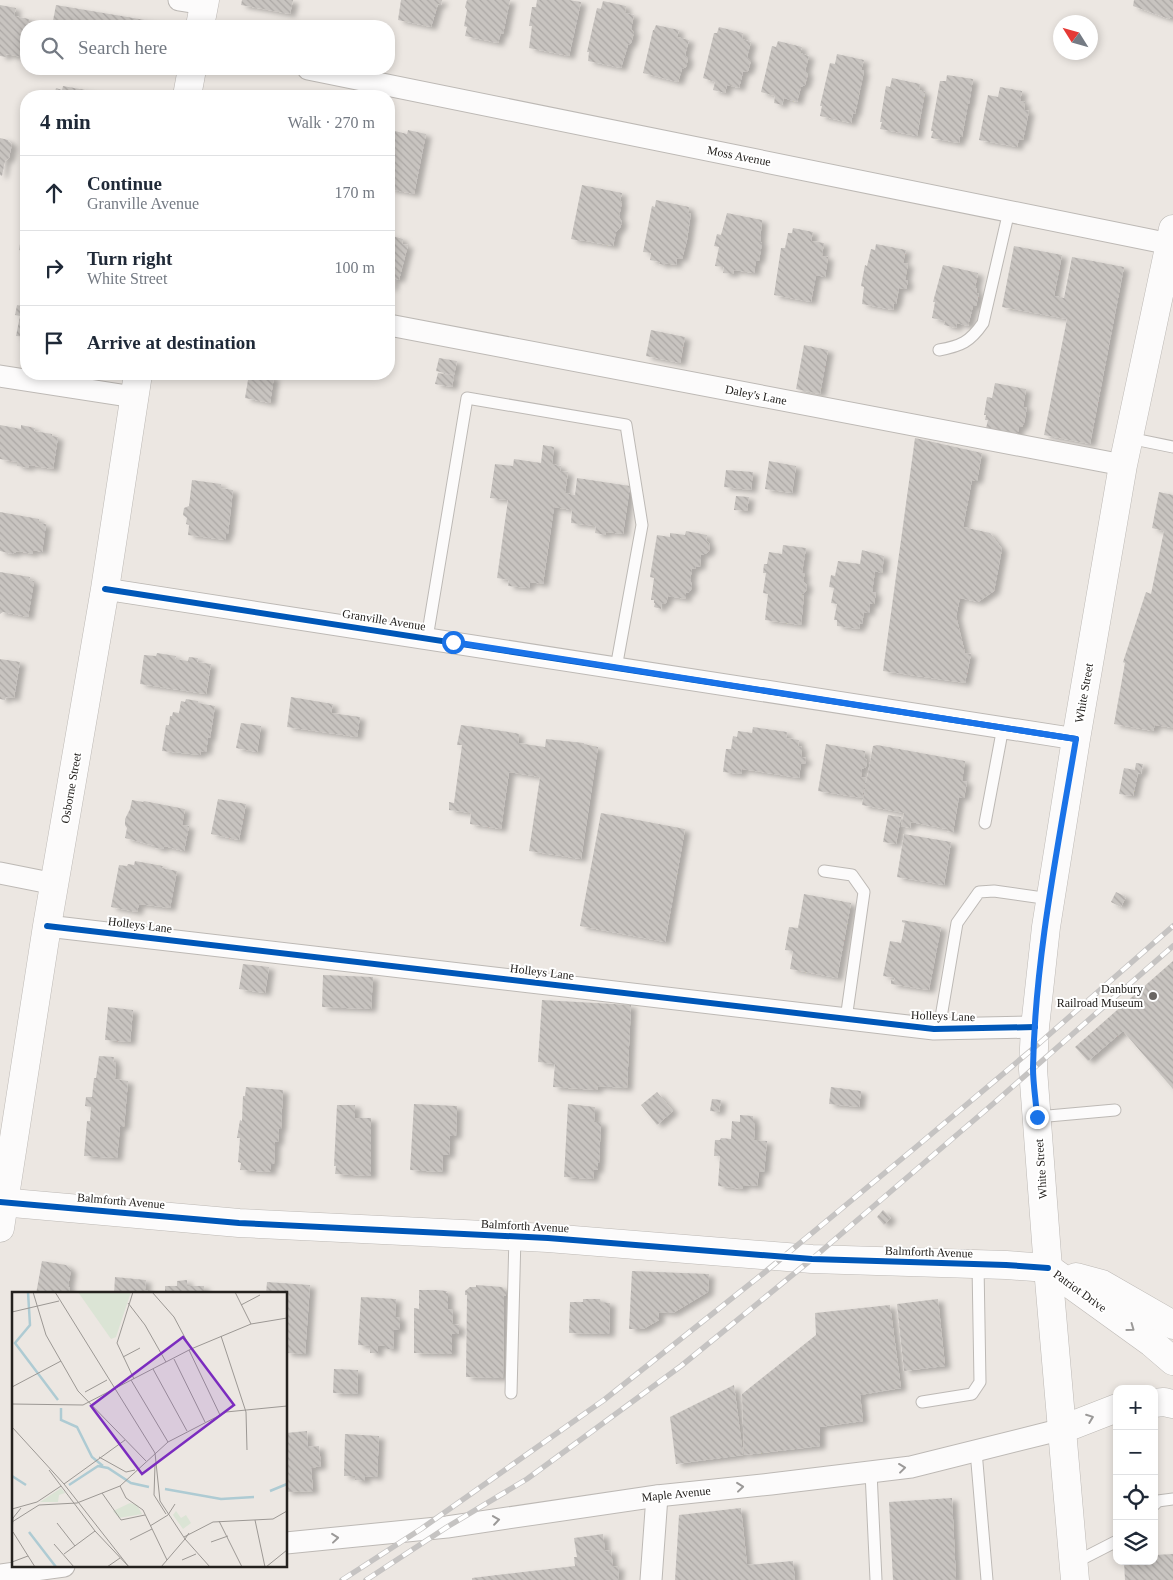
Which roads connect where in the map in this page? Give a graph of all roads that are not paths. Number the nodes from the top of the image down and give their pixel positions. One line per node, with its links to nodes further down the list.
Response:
1 (191, 75): 3 (main road)
2 (338, 75): 4 (street, Moss Avenue)
3 (188, 90)
4 (1010, 211): 5 (street, Moss Avenue); 7 (lane)
5 (1172, 237): 12 (main road, White Street)
6 (395, 325): 14 (street, Daley's Lane)
7 (939, 350)
8 (0, 376): 9 (street)
9 (20, 377)
10 (60, 380): 11 (street)
11 (136, 385): 15 (main road, Osborne Street)
12 (1129, 438): 13 (lane); 14 (main road, White Street)
13 (1173, 447)
14 (1123, 465): 19 (main road, White Street)
15 (105, 589): 16 (street, Granville Avenue); 23 (main road, Osborne Street)
16 (427, 638): 17 (street, Granville Avenue); 17 (lane)
17 (616, 668): 18 (street, Granville Avenue)
18 (1003, 728): 19 (street, Granville Avenue); 20 (lane)
19 (1076, 739): 24 (main road, White Street)
20 (985, 823)
21 (824, 871): 26 (lane)
22 (0, 874): 23 (street)
23 (55, 884): 25 (main road, Osborne Street)
24 (1050, 899): 27 (main road, White Street); 28 (lane)
25 (48, 926): 26 (street, Holleys Lane); 31 (main road, Osborne Street)
26 (846, 1019): 28 (street, Holleys Lane)
27 (1034, 1027): 28 (street, Holleys Lane); 30 (main road, White Street)
28 (939, 1029)
29 (1115, 1110): 30 (lane)
30 (1037, 1117): 35 (main road, White Street)
31 (2, 1202): 32 (main road, Osborne Street); 33 (main road, Balmforth Avenue)
32 (0, 1228)
33 (515, 1236): 34 (main road, Balmforth Avenue); 38 (lane)
34 (978, 1265): 35 (main road, Balmforth Avenue); 39 (lane)
35 (1048, 1268): 36 (main road, Patriot Drive); 37 (main road, Patriot Drive, one-way to 37); 43 (main road, White Street)
36 (1173, 1325)
37 (1173, 1361)
38 (511, 1393)
39 (922, 1402)
40 (1158, 1403): 41 (main road)
41 (1173, 1404)
42 (1113, 1410): 43 (main road, one-way to 42)
43 (1063, 1429): 44 (street, Maple Avenue); 52 (main road, White Street)
44 (976, 1451): 45 (street, Maple Avenue, one-way to 44); 56 (lane)
45 (871, 1472): 46 (street, Maple Avenue, one-way to 45); 55 (lane)
46 (657, 1496): 49 (street, Maple Avenue, one-way to 46); 54 (street)
47 (1173, 1499): 48 (lane)
48 (1158, 1501)
49 (288, 1543)
50 (1113, 1544): 52 (lane)
51 (48, 1568): 53 (street)
52 (1075, 1572)
53 (0, 1574)
54 (650, 1580)
55 (876, 1580)
56 (987, 1580)

